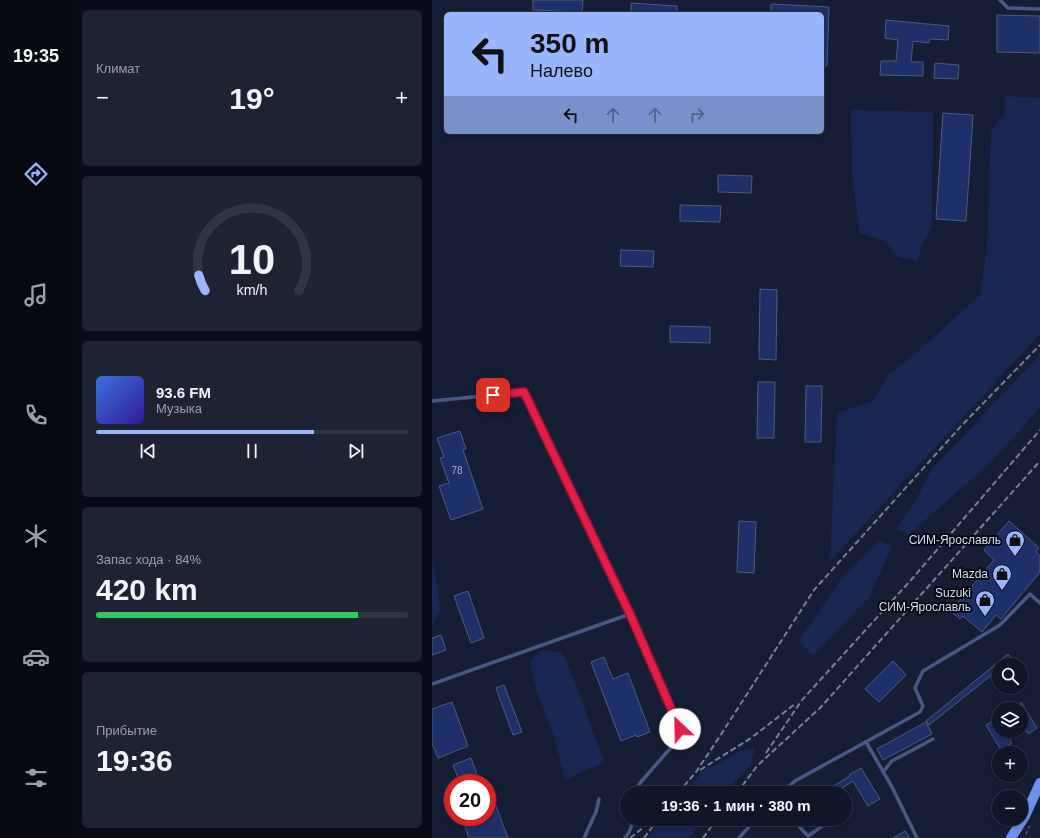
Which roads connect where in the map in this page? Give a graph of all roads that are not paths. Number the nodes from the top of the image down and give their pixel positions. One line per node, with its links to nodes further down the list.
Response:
1 (1000, 0): 2 (lane)
2 (1040, 9)
3 (432, 401): 5 (lane)
4 (1040, 603): 8 (lane)
5 (630, 614): 6 (lane); 11 (lane)
6 (432, 684)
7 (933, 738): 9 (lane)
8 (866, 742): 9 (lane); 12 (lane)
9 (884, 772): 21 (lane)
10 (1040, 783): 22 (main road)
11 (638, 786)
12 (789, 786)
13 (599, 800): 18 (lane)
14 (631, 826): 19 (lane)
15 (750, 826): 20 (lane)
16 (799, 826): 17 (lane)
17 (822, 826)
18 (584, 838)
19 (625, 838)
20 (739, 838)
21 (917, 838)
22 (1011, 838)

